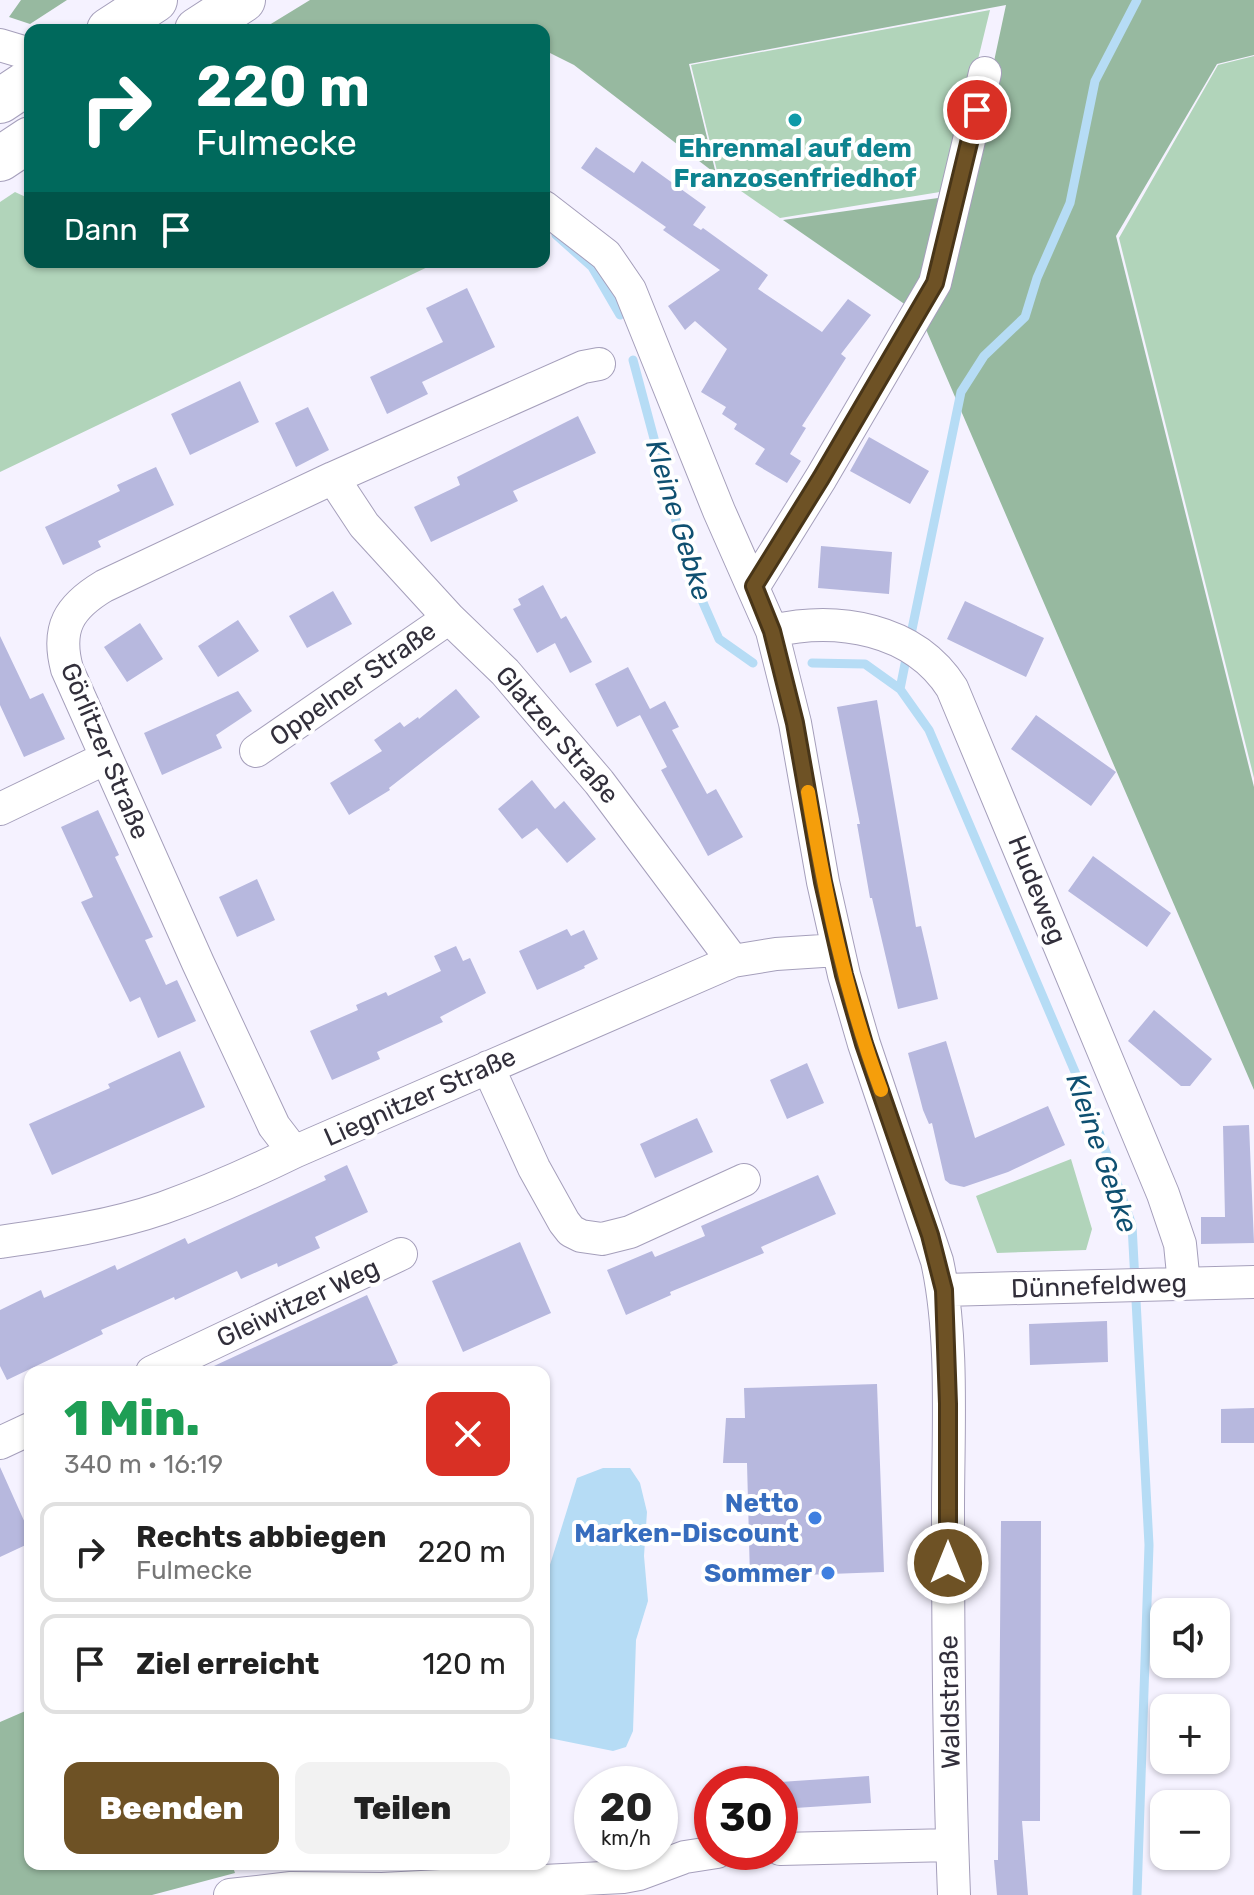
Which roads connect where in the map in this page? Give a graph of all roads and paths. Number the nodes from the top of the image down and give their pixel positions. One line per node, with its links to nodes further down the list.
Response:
1 (155, 0): 3 (highway)
2 (243, 0): 4 (highway)
3 (118, 24)
4 (206, 24)
5 (0, 45): 6 (street)
6 (24, 52)
7 (985, 73): 15 (street)
8 (24, 85): 9 (highway)
9 (0, 101)
10 (24, 143): 11 (highway)
11 (0, 159)
12 (550, 212): 15 (street, Waldstraße)
13 (599, 364): 14 (street, Görlitzer Straße)
14 (333, 478): 16 (street, Glatzer Straße); 19 (street, Görlitzer Straße)
15 (754, 586): 17 (street, Waldstraße)
16 (449, 618): 18 (street, Oppelner Straße); 22 (street, Glatzer Straße)
17 (772, 631): 21 (street, Waldstraße); 29 (street, Hudeweg)
18 (256, 751)
19 (106, 758): 20 (street); 24 (street, Görlitzer Straße)
20 (0, 809)
21 (838, 950): 22 (street, Liegnitzer Straße); 30 (street, Waldstraße)
22 (733, 961): 23 (street, Liegnitzer Straße)
23 (488, 1067): 24 (street, Liegnitzer Straße); 25 (street)
24 (294, 1152): 26 (street, Liegnitzer Straße)
25 (744, 1180)
26 (0, 1242)
27 (401, 1254): 31 (street, Gleiwitzer Weg)
28 (1254, 1282): 29 (street, Dünnefeldweg)
29 (1184, 1284): 30 (street, Dünnefeldweg)
30 (944, 1290): 34 (street, Waldstraße)
31 (165, 1366)
32 (24, 1432): 33 (street)
33 (0, 1443)
34 (952, 1845): 35 (street); 40 (street, Waldstraße)
35 (798, 1849)
36 (694, 1856): 37 (street)
37 (641, 1885): 38 (street)
38 (382, 1892): 39 (street)
39 (230, 1895)
40 (954, 1895)

